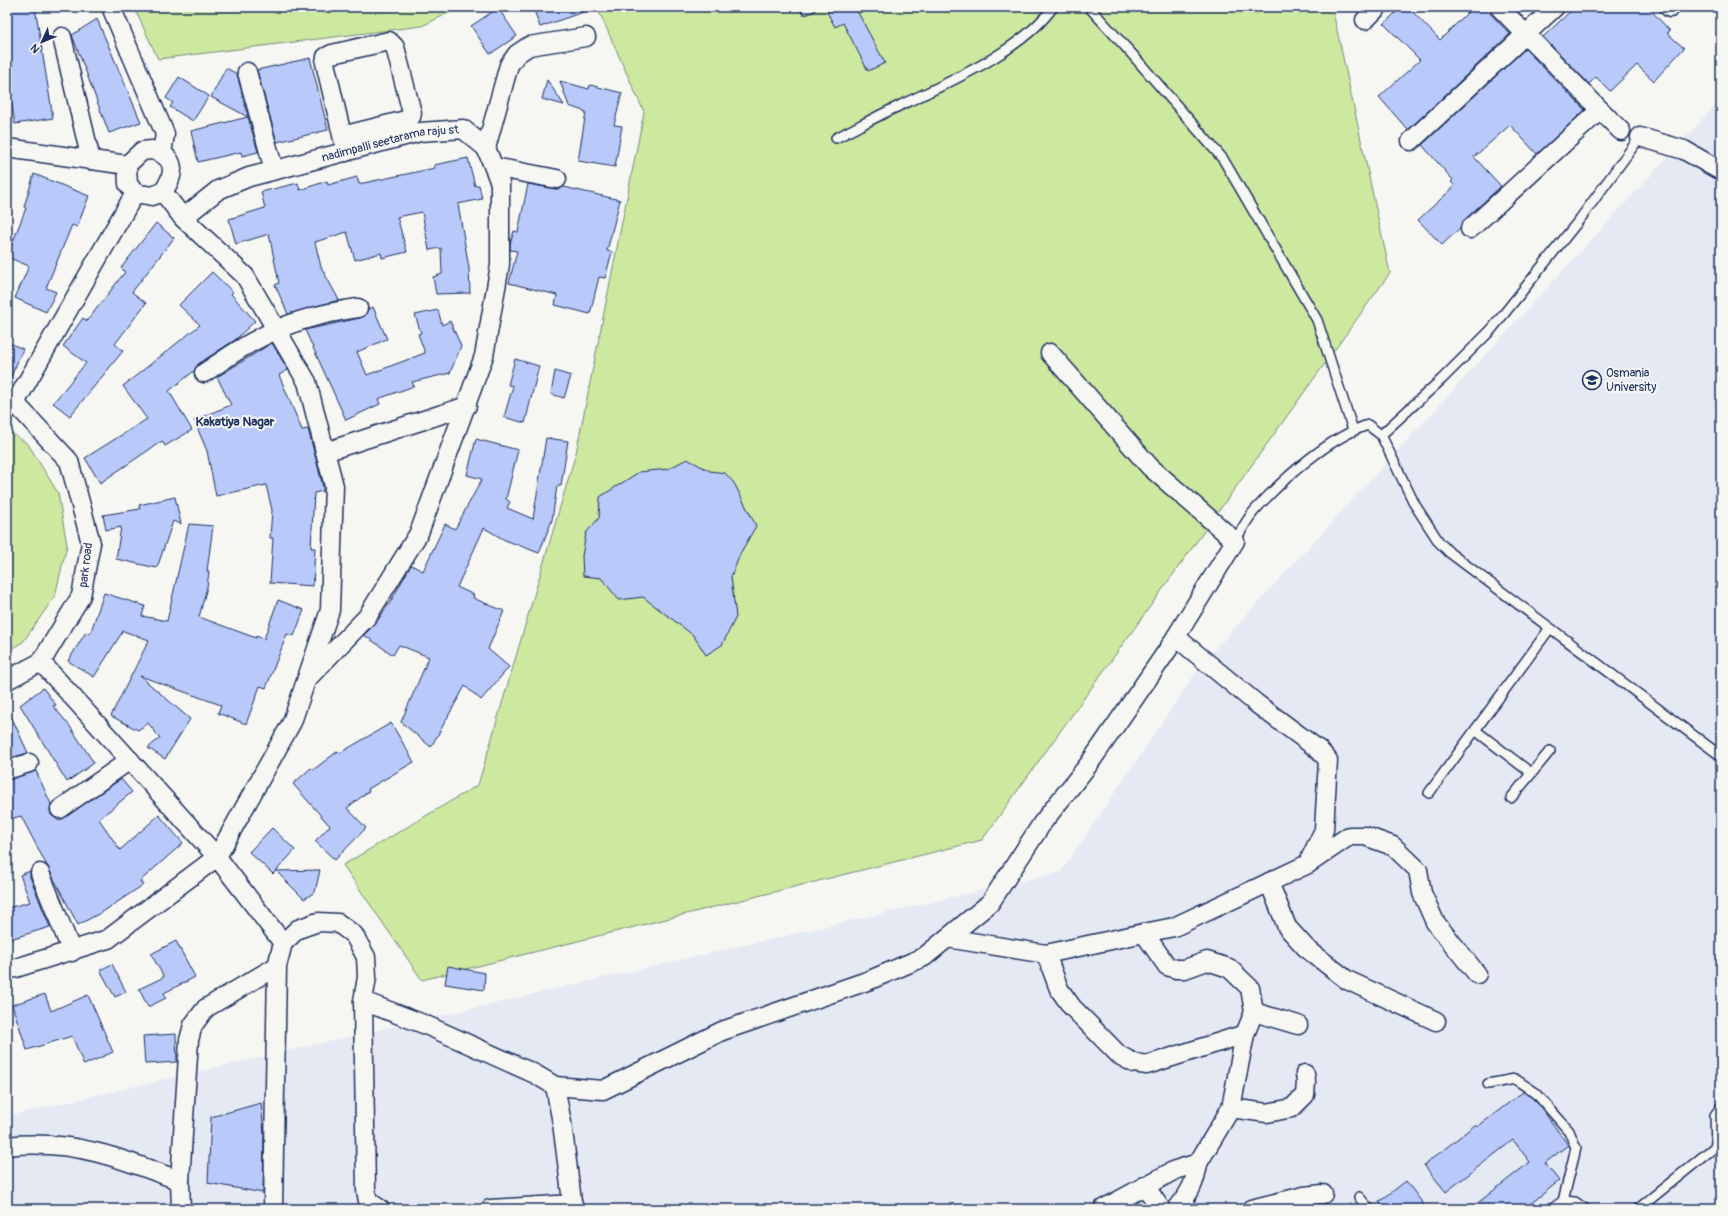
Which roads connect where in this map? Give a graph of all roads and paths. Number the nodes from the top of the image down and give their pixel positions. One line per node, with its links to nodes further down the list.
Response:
1 (111, 7): 20 (street)
2 (1053, 7): 14 (lane)
3 (1089, 7): 37 (lane)
4 (1378, 7): 7 (street)
5 (1500, 7): 8 (street)
6 (1556, 7): 8 (street)
7 (1365, 20)
8 (1526, 35): 12 (street); 16 (street)
9 (62, 37): 21 (street)
10 (586, 37): 19 (street)
11 (248, 72): 24 (street)
12 (1600, 110): 13 (street); 30 (street)
13 (1621, 131)
14 (836, 138)
15 (1640, 138): 25 (street); 38 (lane)
16 (1411, 141)
17 (344, 144): 17 (street); 19 (street, nadimpalli seetarama raju st); 24 (street, nadimpalli seetarama raju st)
18 (7, 148): 21 (street)
19 (486, 148): 23 (street, nadimpalli seetarama raju st)
20 (162, 153): 22 (street); 27 (street)
21 (91, 160): 22 (street)
22 (127, 165): 28 (street)
23 (494, 167): 26 (street); 36 (street, nadimpalli seetarama raju st)
24 (274, 170): 29 (street, nadimpalli seetarama raju st)
25 (1721, 171)
26 (558, 179)
27 (163, 192): 28 (street); 29 (street)
28 (135, 193): 35 (street)
29 (184, 218): 32 (street)
30 (1470, 229)
31 (358, 308): 32 (street)
32 (277, 330): 34 (street); 39 (street)
33 (1050, 353): 40 (street)
34 (204, 373)
35 (11, 402): 43 (street, park road)
36 (467, 406): 39 (street); 45 (street, nadimpalli seetarama raju st)
37 (1353, 430): 38 (lane); 40 (lane)
38 (1381, 435): 41 (lane)
39 (325, 452): 45 (street)
40 (1235, 541): 42 (street)
41 (1550, 628): 46 (lane); 48 (lane)
42 (1176, 637): 57 (street); 61 (street)
43 (41, 662): 44 (street); 49 (street)
44 (7, 680)
45 (306, 681): 56 (street)
46 (1475, 730): 52 (lane); 53 (lane)
47 (1550, 750): 52 (lane)
48 (1721, 756)
49 (130, 760): 55 (street); 56 (street)
50 (29, 763): 51 (street)
51 (7, 770)
52 (1531, 773): 54 (lane)
53 (1429, 793)
54 (1511, 798)
55 (60, 809)
56 (217, 857): 62 (street); 63 (street)
57 (1308, 864): 59 (street); 67 (street)
58 (40, 874): 63 (street)
59 (1269, 882): 60 (street); 70 (street)
60 (1144, 933): 64 (street); 69 (street)
61 (947, 938): 64 (street); 75 (street)
62 (283, 943): 65 (street); 68 (street)
63 (72, 952): 66 (street)
64 (1046, 954): 72 (street)
65 (277, 966): 81 (street); 89 (street)
66 (7, 969)
67 (1477, 974)
68 (363, 1001): 75 (street); 90 (street)
69 (1254, 1012): 71 (street); 72 (street)
70 (1436, 1020)
71 (1298, 1025)
72 (1245, 1034): 77 (street)
73 (1305, 1074): 77 (street)
74 (1488, 1084): 85 (lane)
75 (555, 1086): 86 (street)
76 (1721, 1107): 78 (lane)
77 (1231, 1108): 80 (street)
78 (1718, 1144): 98 (lane)
79 (7, 1146): 81 (street)
80 (1198, 1163): 82 (street); 93 (street)
81 (180, 1181): 88 (street)
82 (1145, 1186): 87 (street); 92 (street)
83 (1323, 1194): 94 (street)
84 (1359, 1197): 95 (lane)
85 (1563, 1201): 96 (lane); 97 (lane)
86 (573, 1206): 91 (street)
87 (1108, 1207)
88 (181, 1209)
89 (273, 1209)
90 (380, 1209)
91 (490, 1209)
92 (1161, 1209)
93 (1177, 1209)
94 (1251, 1209)
95 (1369, 1209)
96 (1552, 1209)
97 (1585, 1209)
98 (1638, 1209)

